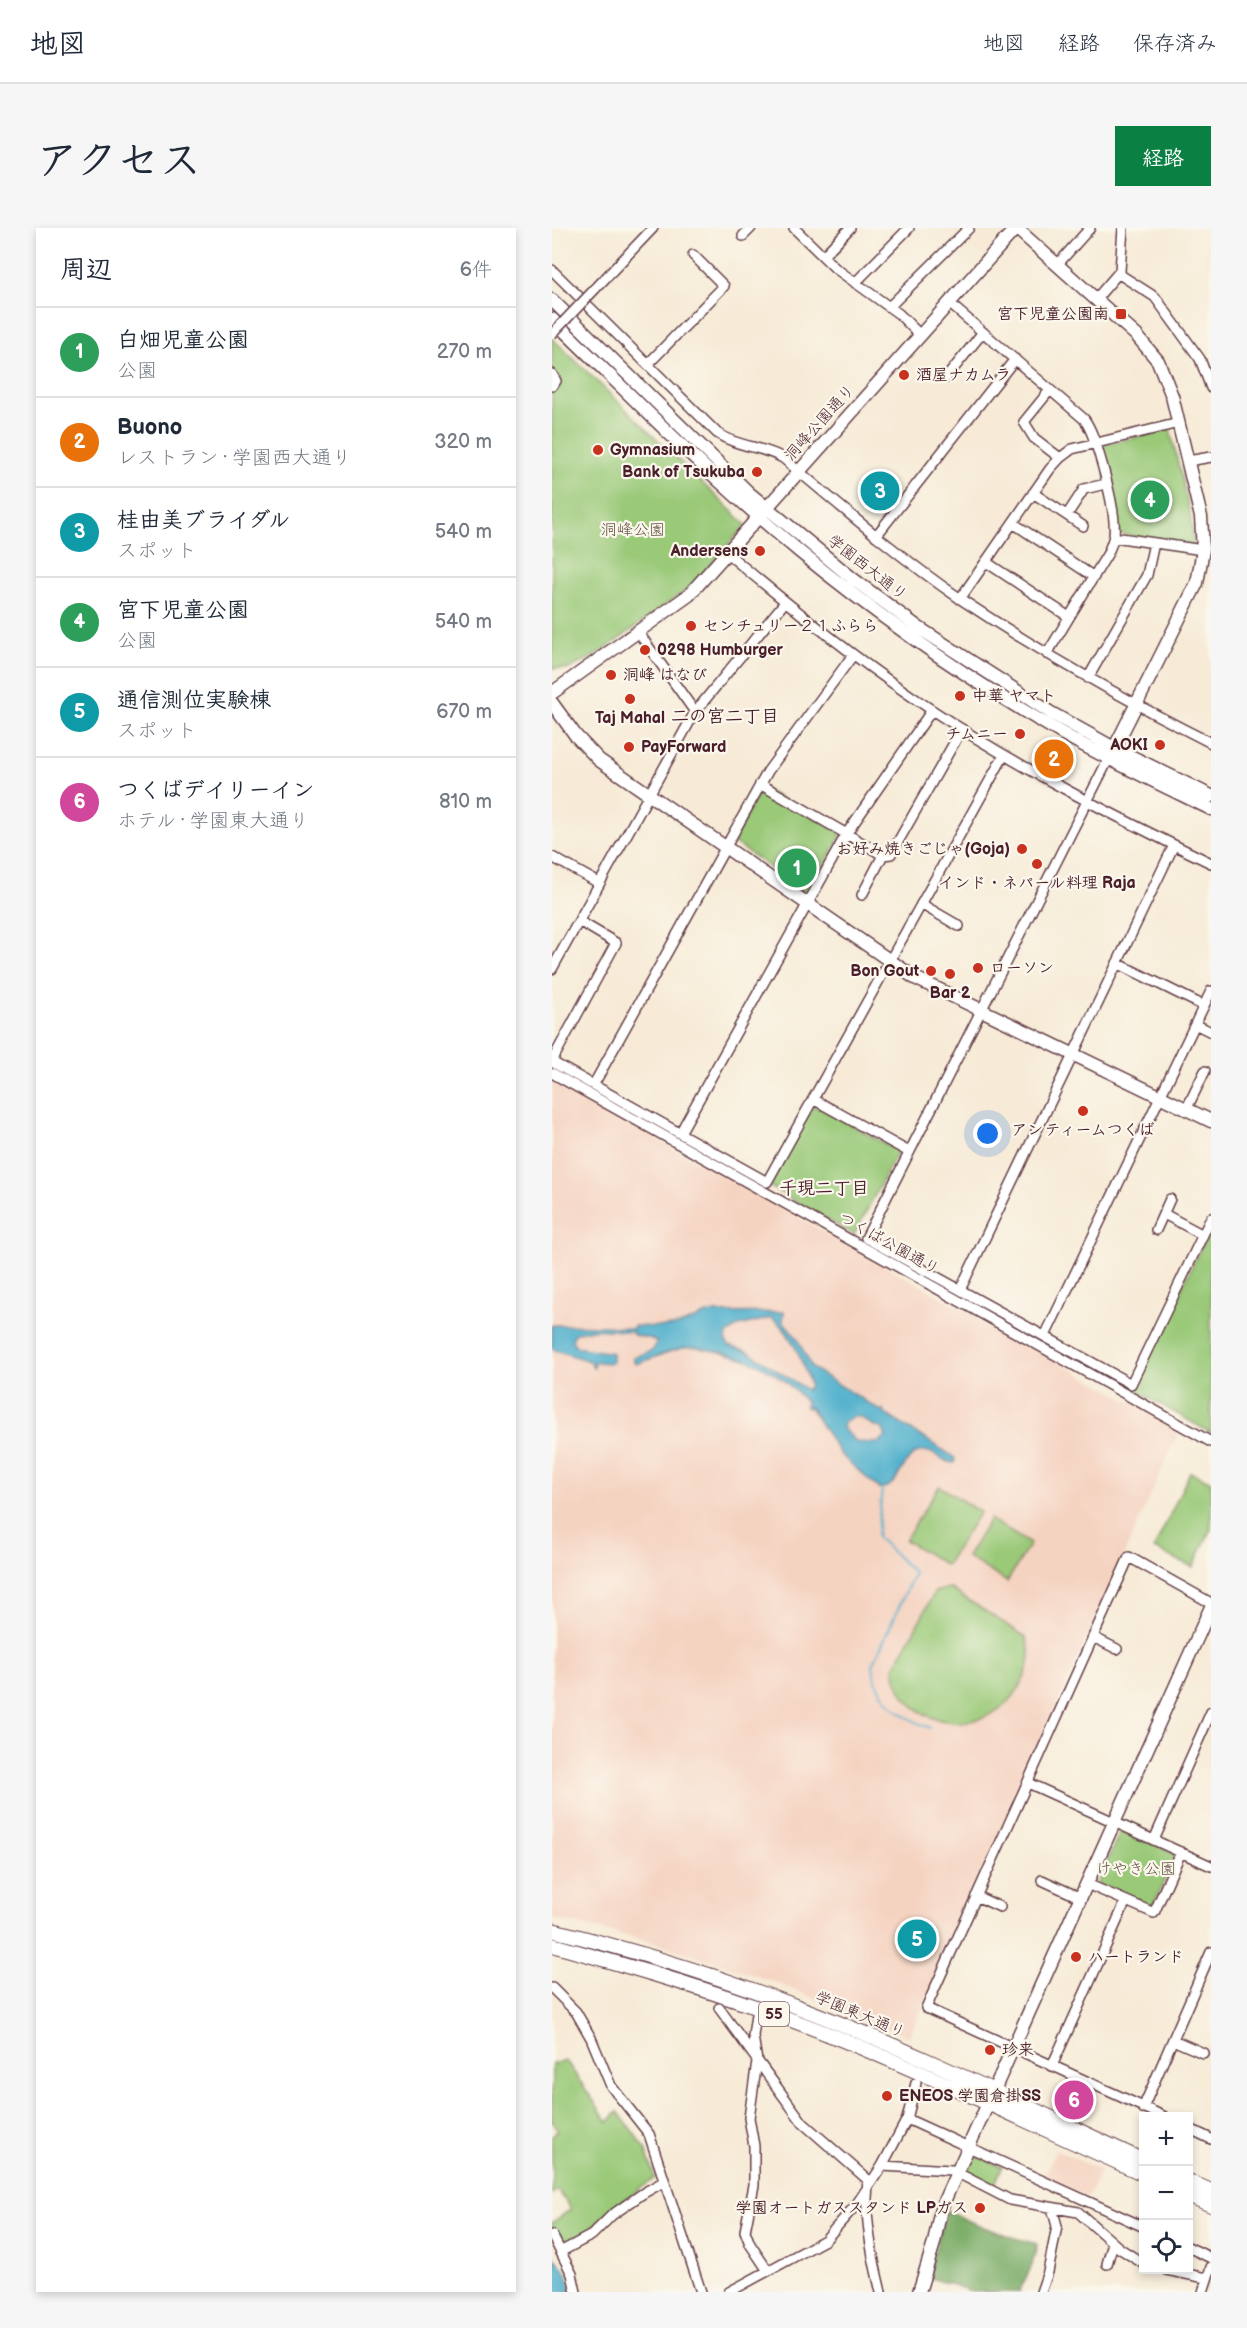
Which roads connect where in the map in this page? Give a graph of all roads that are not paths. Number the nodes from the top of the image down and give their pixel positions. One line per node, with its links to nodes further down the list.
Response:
1 (653, 228): 23 (street, bridge)
2 (751, 228): 10 (street)
3 (794, 228): 12 (street)
4 (850, 228): 12 (street)
5 (909, 228): 16 (street)
6 (969, 228): 20 (street)
7 (1016, 228): 13 (street); 19 (street, 洞峰公園通り)
8 (1090, 228): 13 (street)
9 (1123, 228): 15 (street)
10 (743, 236)
11 (693, 255): 26 (street)
12 (823, 256): 16 (street)
13 (1057, 265): 17 (street)
14 (552, 270): 26 (street)
15 (1119, 274): 17 (street); 30 (street)
16 (855, 283): 20 (street)
17 (1096, 299): 32 (street)
18 (552, 300): 40 (street, 学園西大通り)
19 (949, 303): 22 (street); 24 (street, 洞峰公園通り)
20 (889, 307): 24 (street)
21 (552, 319): 40 (street, 学園西大通り)
22 (983, 332): 25 (street); 28 (street)
23 (552, 334)
24 (920, 335): 37 (street, 洞峰公園通り)
25 (1015, 359): 31 (street); 44 (street)
26 (648, 364): 37 (street)
27 (552, 374): 29 (street)
28 (946, 378)
29 (552, 386)
30 (1211, 388)
31 (1050, 390): 33 (street); 35 (street)
32 (1179, 423): 33 (street); 36 (street)
33 (1095, 443): 35 (street); 38 (street)
34 (1211, 457): 36 (street)
35 (1060, 458): 39 (street)
36 (1188, 461): 47 (street)
37 (799, 472): 40 (street, 洞峰公園通り); 44 (street)
38 (1106, 484): 41 (street); 45 (street)
39 (1033, 493): 41 (street); 42 (street)
40 (763, 513): 48 (street, 洞峰公園通り); 65 (street, 学園西大通り)
41 (1067, 515): 43 (street)
42 (1013, 523): 49 (street); 50 (street)
43 (1083, 526)
44 (876, 536): 51 (street)
45 (1114, 537): 46 (street); 50 (street)
46 (1154, 543): 47 (street); 57 (street)
47 (1203, 550): 60 (street)
48 (727, 553): 52 (street); 54 (street, 洞峰公園通り)
49 (986, 562): 51 (street); 53 (street)
50 (1094, 577): 53 (street)
51 (960, 599): 55 (street)
52 (784, 602): 56 (street); 62 (street)
53 (1069, 617): 55 (street)
54 (638, 632): 58 (street, 洞峰公園通り); 62 (street)
55 (1047, 654): 57 (street)
56 (853, 655): 61 (street); 67 (street)
57 (1088, 678): 60 (street)
58 (552, 693)
59 (552, 703): 68 (street)
60 (1136, 705): 64 (street); 65 (street)
61 (932, 711): 63 (street); 72 (street)
62 (694, 712): 68 (street)
63 (962, 729): 66 (street); 75 (street)
64 (1211, 743)
65 (1112, 753): 69 (street, 学園西大通り); 70 (street); 71 (street, 学園西大通り)
66 (1004, 755): 70 (street); 81 (street)
67 (760, 784): 72 (street); 74 (street)
68 (648, 795): 74 (street); 78 (street)
69 (1211, 796)
70 (1087, 802): 73 (street); 90 (street)
71 (1211, 809)
72 (847, 833): 75 (street); 80 (street)
73 (1174, 845): 77 (street); 86 (street)
74 (724, 847): 80 (street); 97 (street)
75 (883, 855): 79 (street)
76 (552, 857): 78 (street)
77 (1211, 863)
78 (599, 883): 82 (street)
79 (862, 895)
80 (808, 904): 85 (street); 102 (street)
81 (921, 904): 83 (street); 85 (street)
82 (579, 921): 84 (street); 94 (street)
83 (959, 926)
84 (556, 952): 87 (street)
85 (890, 961): 90 (street); 99 (street)
86 (1117, 963): 89 (street); 93 (street)
87 (552, 969)
88 (1211, 991): 89 (street)
89 (1204, 1006): 91 (street)
90 (980, 1011): 93 (street); 103 (street)
91 (1195, 1024): 92 (street); 98 (street)
92 (1211, 1032)
93 (1073, 1055): 98 (street); 109 (street)
94 (552, 1062): 97 (street)
95 (1205, 1071): 100 (street)
96 (552, 1073): 111 (street, つくば公園通り)
97 (594, 1084): 102 (street)
98 (1160, 1097): 100 (street); 110 (street)
99 (813, 1099): 102 (street); 103 (street)
100 (1186, 1110): 101 (street)
101 (1211, 1121)
102 (680, 1133)
103 (909, 1152): 109 (street)
104 (1170, 1199): 105 (street)
105 (1164, 1214): 107 (street); 108 (street)
106 (1211, 1218): 108 (street)
107 (1156, 1230)
108 (1203, 1235): 110 (street)
109 (960, 1290): 110 (street)
110 (1045, 1336)
111 (1211, 1442)
112 (1211, 1603): 114 (street)
113 (1211, 1607): 118 (street)
114 (1093, 1637): 115 (street); 117 (street)
115 (1117, 1649)
116 (1211, 1712): 119 (street)
117 (1028, 1783): 118 (street); 124 (street)
118 (1115, 1823): 119 (street); 123 (street)
119 (1154, 1840): 120 (street)
120 (1181, 1852): 121 (street); 126 (street)
121 (1211, 1866)
122 (1042, 1880): 125 (street)
123 (1087, 1884): 125 (street); 126 (street)
124 (976, 1896): 127 (street); 136 (street)
125 (1081, 1898): 136 (street)
126 (1126, 1901): 139 (street)
127 (1000, 1907)
128 (552, 1930): 141 (main road, 学園東大通り / 55)
129 (552, 1945): 133 (main road, 学園東大通り / 55)
130 (1211, 1952): 131 (street)
131 (1207, 1969): 135 (street)
132 (552, 1988): 152 (street)
133 (757, 2007): 138 (street); 141 (main road, 学園東大通り / 55)
134 (719, 2008): 138 (street)
135 (1173, 2040): 137 (street); 142 (street)
136 (1013, 2049): 139 (street); 141 (street)
137 (1203, 2053)
138 (757, 2061): 154 (street); 168 (street)
139 (1052, 2066): 142 (street)
140 (916, 2084): 144 (street)
141 (990, 2098): 147 (street); 148 (main road, 学園東大通り / 55); 150 (main road, 学園東大通り / 55)
142 (1143, 2108): 143 (street)
143 (1153, 2112)
144 (907, 2119): 147 (street); 149 (street)
145 (1193, 2130): 146 (street)
146 (1211, 2139)
147 (968, 2146): 151 (street); 159 (street)
148 (1139, 2159)
149 (882, 2166): 151 (street); 154 (street)
150 (1139, 2172)
151 (957, 2173): 158 (street); 175 (street)
152 (663, 2182): 163 (street); 172 (street)
153 (1193, 2183): 155 (main road)
154 (869, 2186): 168 (street); 174 (street)
155 (1211, 2191)
156 (1193, 2196): 157 (main road)
157 (1211, 2205)
158 (1052, 2208): 161 (street); 176 (street)
159 (1139, 2225)
160 (552, 2235): 163 (street)
161 (1113, 2243): 165 (street); 166 (street)
162 (1193, 2249): 164 (street)
163 (562, 2251): 171 (street)
164 (1211, 2258)
165 (1139, 2261)
166 (1107, 2264)
167 (1211, 2267): 170 (street)
168 (768, 2271): 173 (street)
169 (1186, 2274): 170 (street)
170 (1206, 2278): 177 (street)
171 (576, 2292)
172 (701, 2292)
173 (729, 2292)
174 (881, 2292)
175 (919, 2292)
176 (1041, 2292)
177 (1203, 2292)

